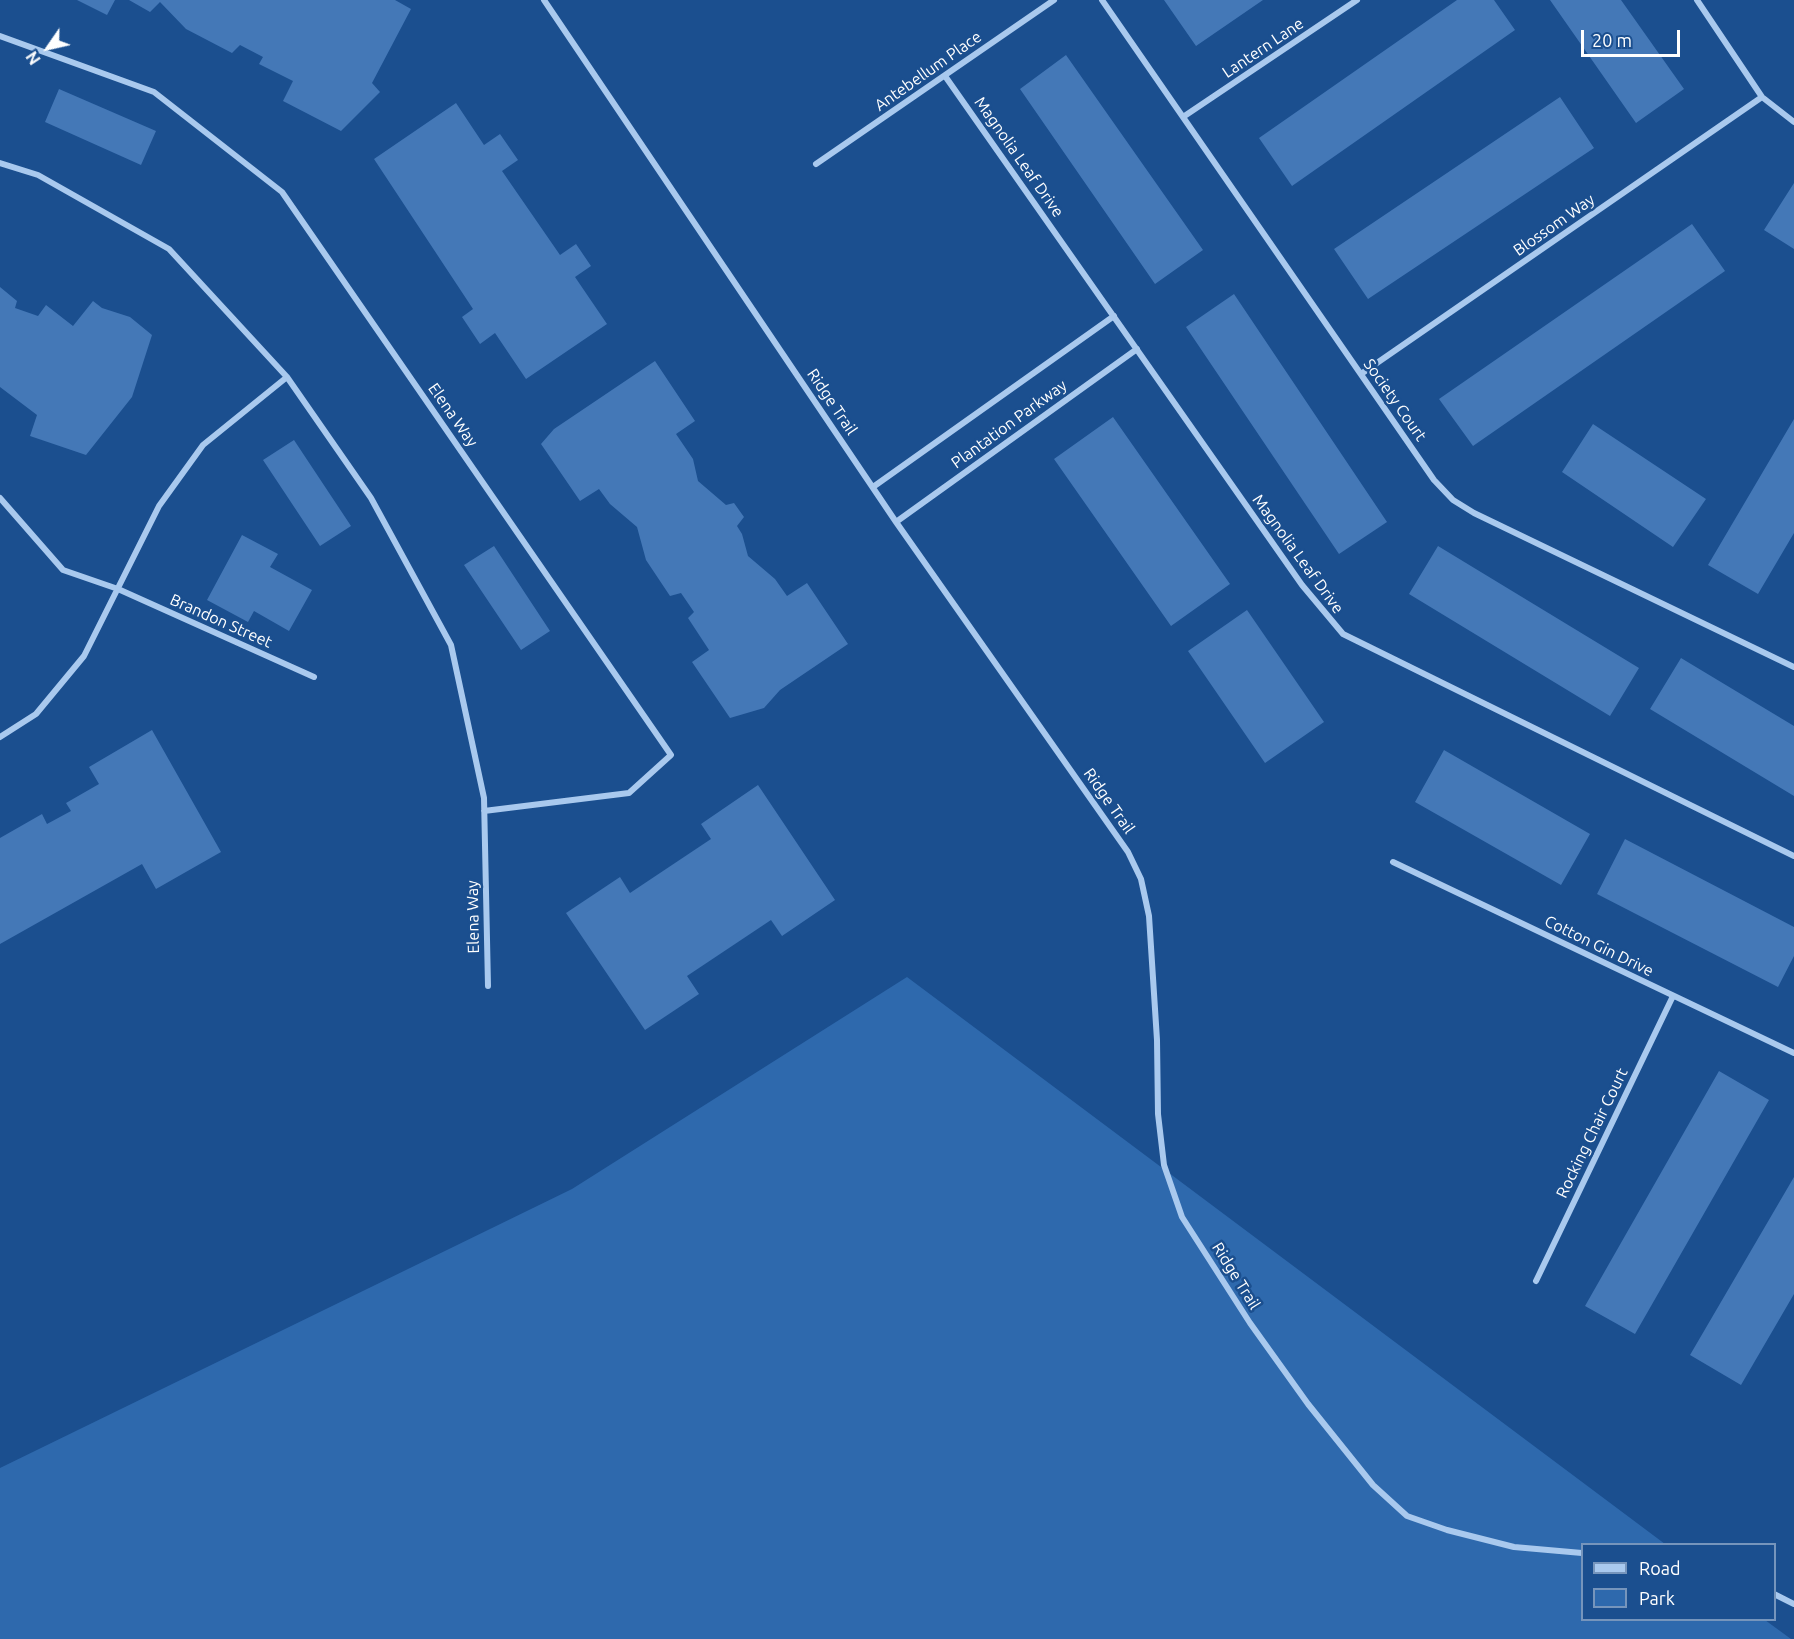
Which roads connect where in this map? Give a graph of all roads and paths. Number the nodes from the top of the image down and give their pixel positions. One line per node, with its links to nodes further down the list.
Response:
1 (544, 0): 17 (street, Ridge Trail)
2 (1054, 0): 7 (street, Antebellum Place)
3 (1102, 0): 9 (street, Society Court)
4 (1358, 0): 9 (street, Lantern Lane)
5 (1697, 0): 8 (street)
6 (0, 36): 24 (street, Elena Way)
7 (945, 76): 12 (street, Antebellum Place); 13 (street, Magnolia Leaf Drive)
8 (1762, 97): 10 (street); 15 (street, Blossom Way)
9 (1183, 117): 15 (street, Society Court)
10 (1794, 122)
11 (0, 163): 16 (street, Elena Way)
12 (816, 164)
13 (1114, 316): 14 (street, Magnolia Leaf Drive); 17 (street, Plantation Parkway)
14 (1137, 349): 19 (street, Plantation Parkway); 25 (street, Magnolia Leaf Drive)
15 (1361, 374): 21 (street, Society Court)
16 (287, 377): 20 (street); 24 (street, Elena Way)
17 (873, 487): 19 (street, Ridge Trail)
18 (0, 498): 20 (street, Brandon Street)
19 (896, 522): 31 (street, Ridge Trail)
20 (118, 589): 22 (street, Brandon Street); 23 (street)
21 (1794, 667)
22 (314, 676)
23 (0, 737)
24 (484, 811): 27 (street, Elena Way)
25 (1794, 856)
26 (1393, 862): 28 (street, Cotton Gin Drive)
27 (488, 986)
28 (1673, 996): 29 (street, Cotton Gin Drive); 30 (street, Rocking Chair Court)
29 (1794, 1053)
30 (1536, 1281)
31 (1581, 1553)
32 (1776, 1595): 33 (street)
33 (1794, 1604)

